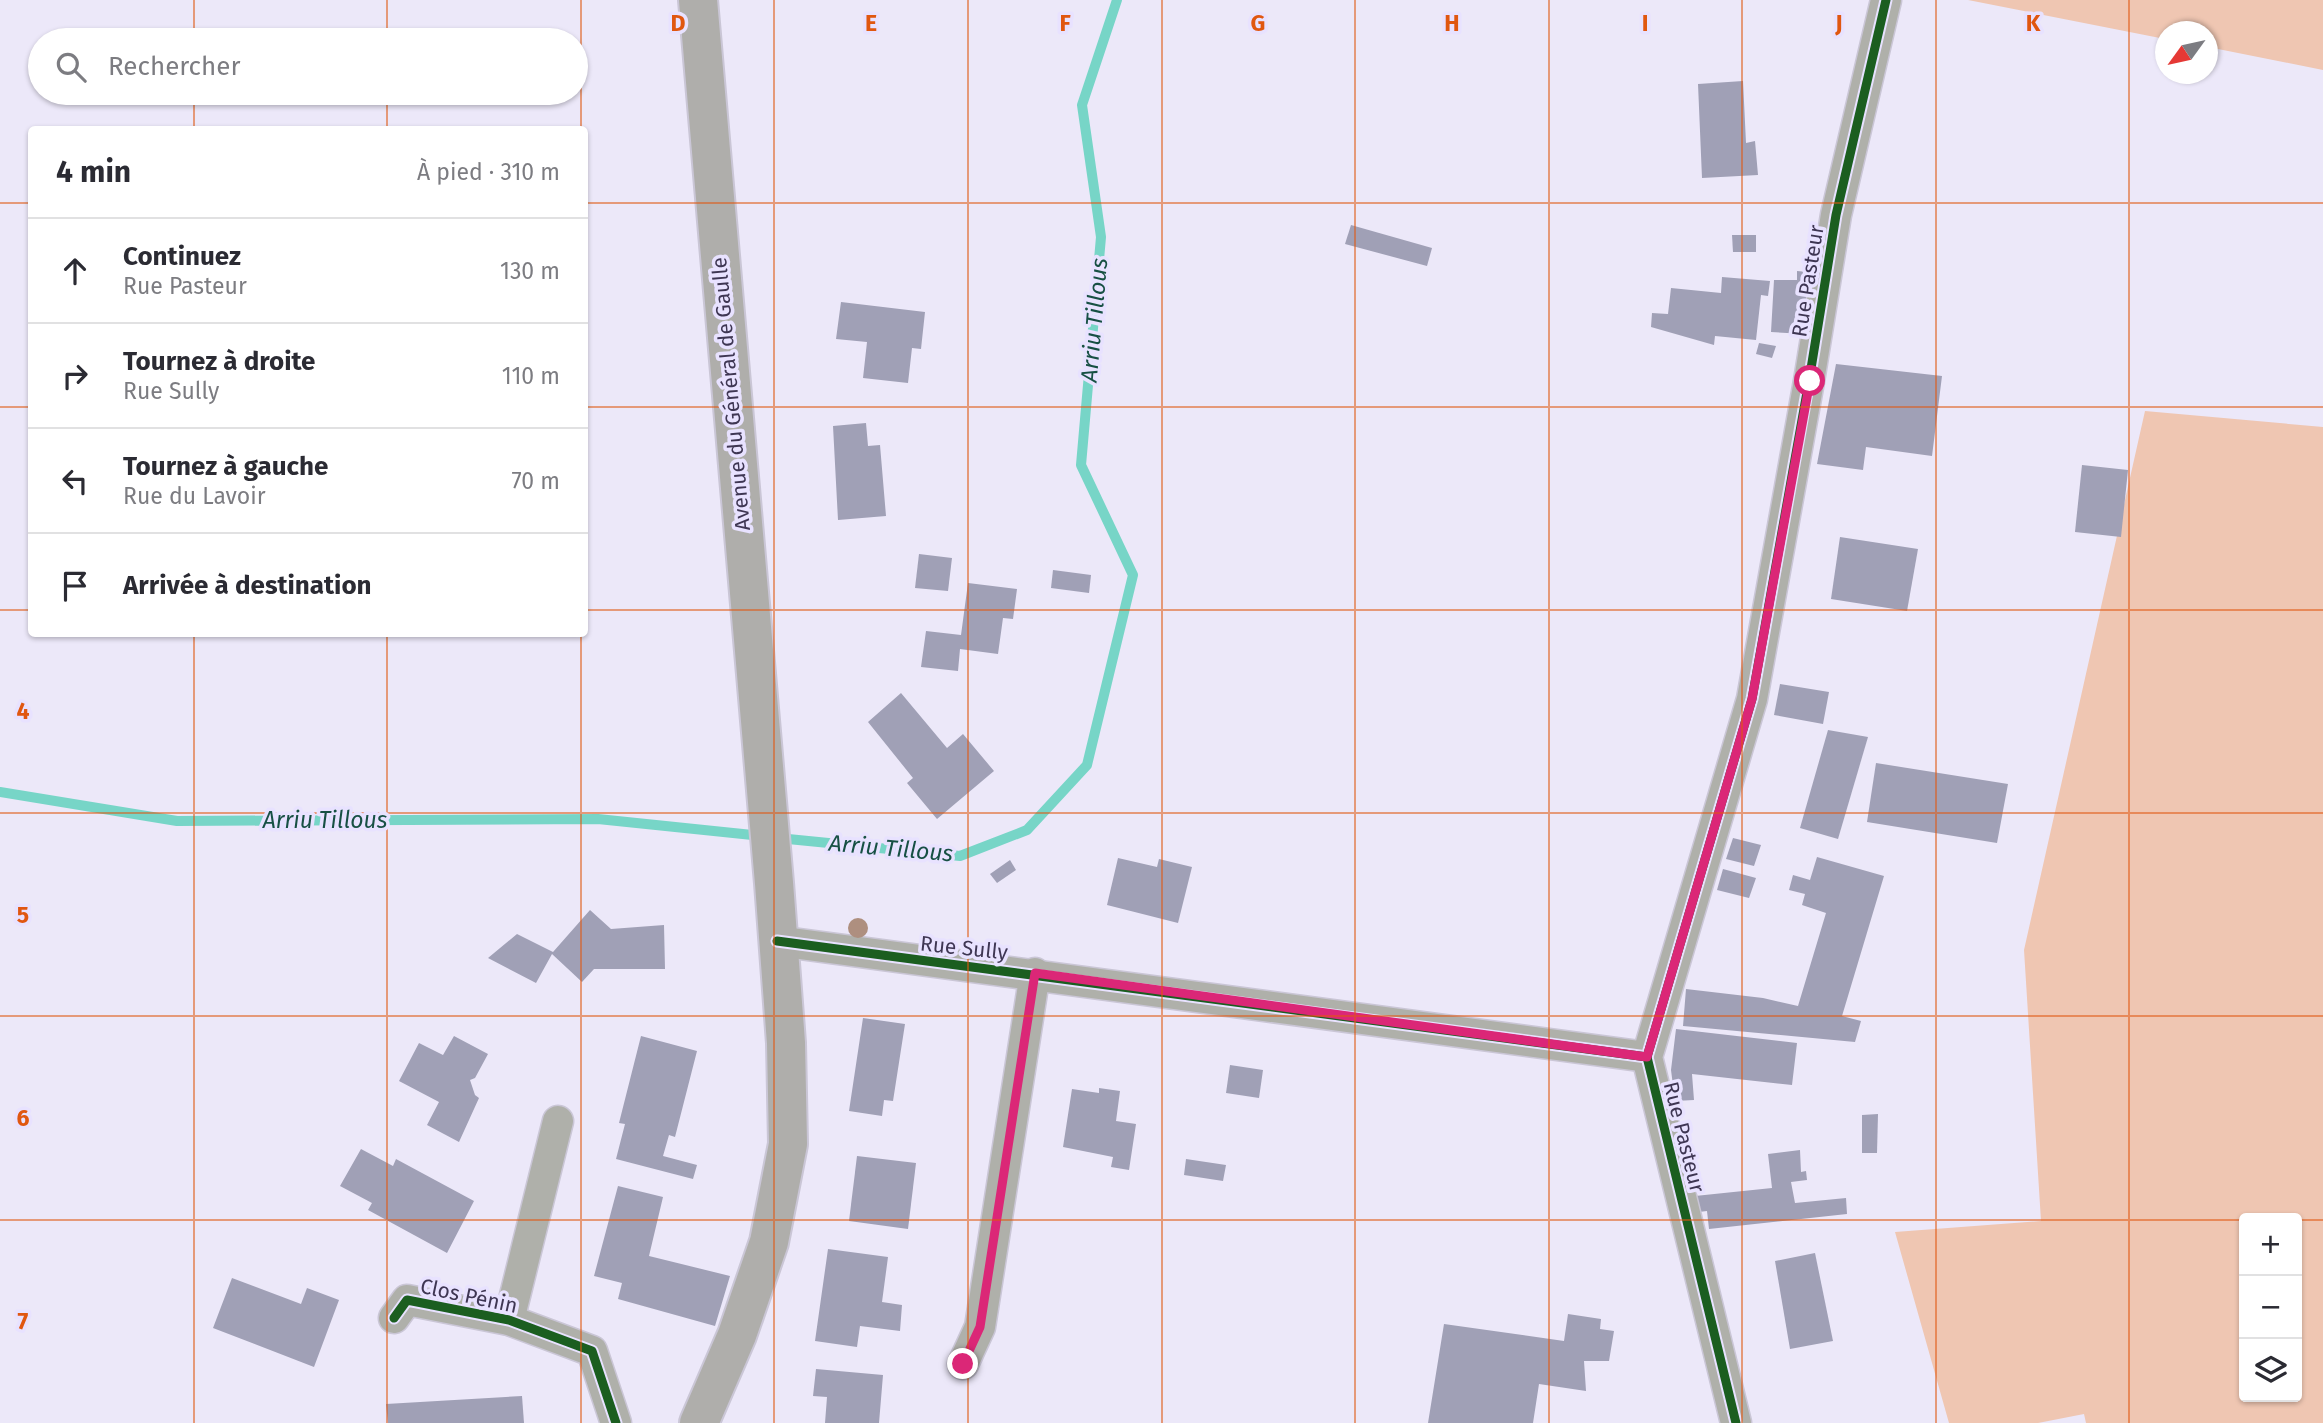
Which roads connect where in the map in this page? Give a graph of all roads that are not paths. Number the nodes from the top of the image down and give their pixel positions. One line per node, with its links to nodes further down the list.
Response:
1 (698, 0): 3 (main road, Avenue du Général de Gaulle)
2 (1886, 0): 5 (street, Rue Pasteur)
3 (777, 941): 4 (street, Rue Sully); 11 (main road)
4 (1035, 973): 5 (street, Rue Sully); 9 (street)
5 (1647, 1057): 12 (street, Rue Pasteur)
6 (558, 1121): 8 (street, Clos Pénin)
7 (394, 1318): 8 (street, Clos Pénin)
8 (509, 1320): 10 (street, Clos Pénin)
9 (963, 1364)
10 (616, 1423)
11 (699, 1423)
12 (1736, 1423)

